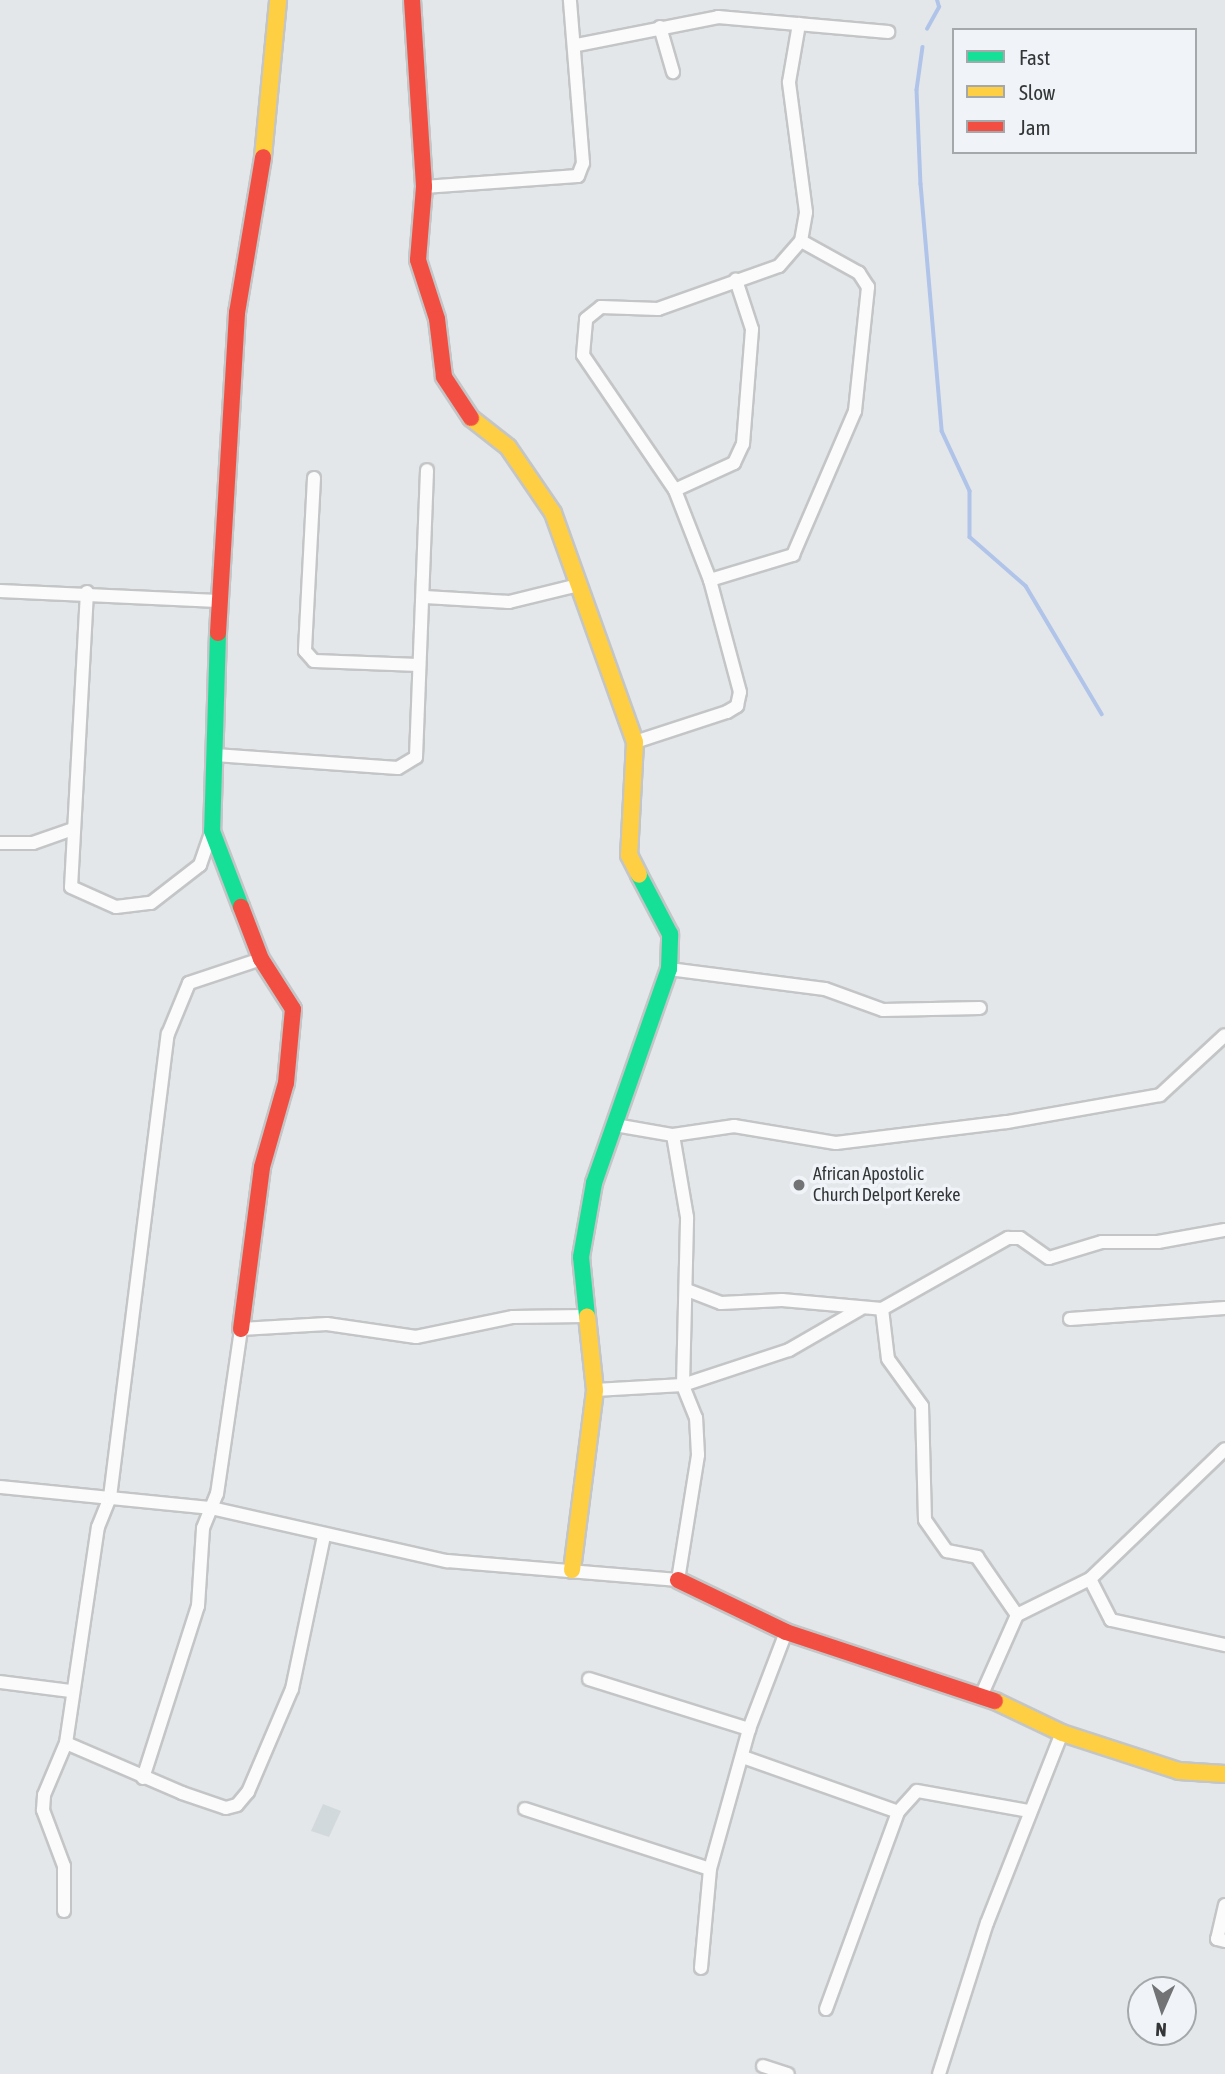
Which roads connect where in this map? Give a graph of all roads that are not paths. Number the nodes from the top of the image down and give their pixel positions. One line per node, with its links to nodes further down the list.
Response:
1 (278, 0): 20 (street)
2 (412, 0): 9 (street)
3 (570, 0): 7 (street)
4 (799, 24): 5 (street); 6 (street); 10 (street)
5 (660, 27): 7 (street); 8 (street)
6 (888, 32)
7 (577, 45): 9 (street)
8 (673, 72)
9 (424, 187): 16 (street)
10 (801, 241): 11 (street); 15 (street)
11 (736, 280): 14 (street); 14 (street)
12 (427, 470): 19 (street)
13 (314, 478): 21 (street)
14 (675, 490): 15 (street)
15 (710, 580): 22 (street)
16 (579, 586): 19 (street); 22 (street)
17 (0, 591): 18 (street)
18 (87, 592): 20 (street); 24 (street)
19 (425, 597): 21 (street)
20 (218, 601): 23 (street)
21 (419, 665): 23 (street)
22 (635, 742): 28 (street)
23 (215, 755): 25 (street)
24 (73, 830): 25 (street); 26 (street)
25 (212, 831): 27 (street)
26 (0, 843)
27 (261, 959): 40 (street); 45 (street)
28 (669, 969): 29 (street); 31 (street)
29 (980, 1008)
30 (1225, 1035): 32 (street)
31 (615, 1125): 32 (street); 38 (street)
32 (673, 1135): 34 (street)
33 (1225, 1230): 35 (street)
34 (687, 1290): 37 (street); 41 (street)
35 (882, 1308): 37 (street); 51 (street)
36 (1225, 1308): 39 (street)
37 (860, 1309): 41 (street)
38 (584, 1316): 40 (street); 42 (street)
39 (1070, 1319)
40 (241, 1329): 46 (street)
41 (683, 1385): 42 (street); 50 (street)
42 (595, 1390): 48 (street)
43 (1225, 1449): 49 (street)
44 (0, 1487): 45 (street)
45 (110, 1497): 46 (street); 56 (street)
46 (211, 1508): 47 (street); 63 (street)
47 (324, 1536): 48 (street); 63 (street)
48 (572, 1570): 50 (street)
49 (1090, 1579): 51 (street); 53 (street)
50 (678, 1580): 52 (street)
51 (1017, 1615): 57 (street)
52 (786, 1632): 57 (street); 58 (street)
53 (1225, 1645)
54 (589, 1679): 58 (street)
55 (0, 1682): 56 (street)
56 (70, 1691): 60 (street)
57 (982, 1694): 59 (street)
58 (749, 1729): 61 (street)
59 (1062, 1732): 62 (street); 65 (street)
60 (65, 1743): 63 (street); 69 (street)
61 (743, 1758): 66 (street); 67 (street)
62 (1225, 1774)
63 (143, 1778)
64 (525, 1809): 67 (street)
65 (1030, 1811): 66 (street); 75 (street)
66 (898, 1812): 72 (street)
67 (710, 1869): 71 (street)
68 (1225, 1905): 70 (street)
69 (64, 1911)
70 (1225, 1941)
71 (701, 1968)
72 (826, 2009)
73 (763, 2066): 74 (street)
74 (788, 2074)
75 (939, 2074)

